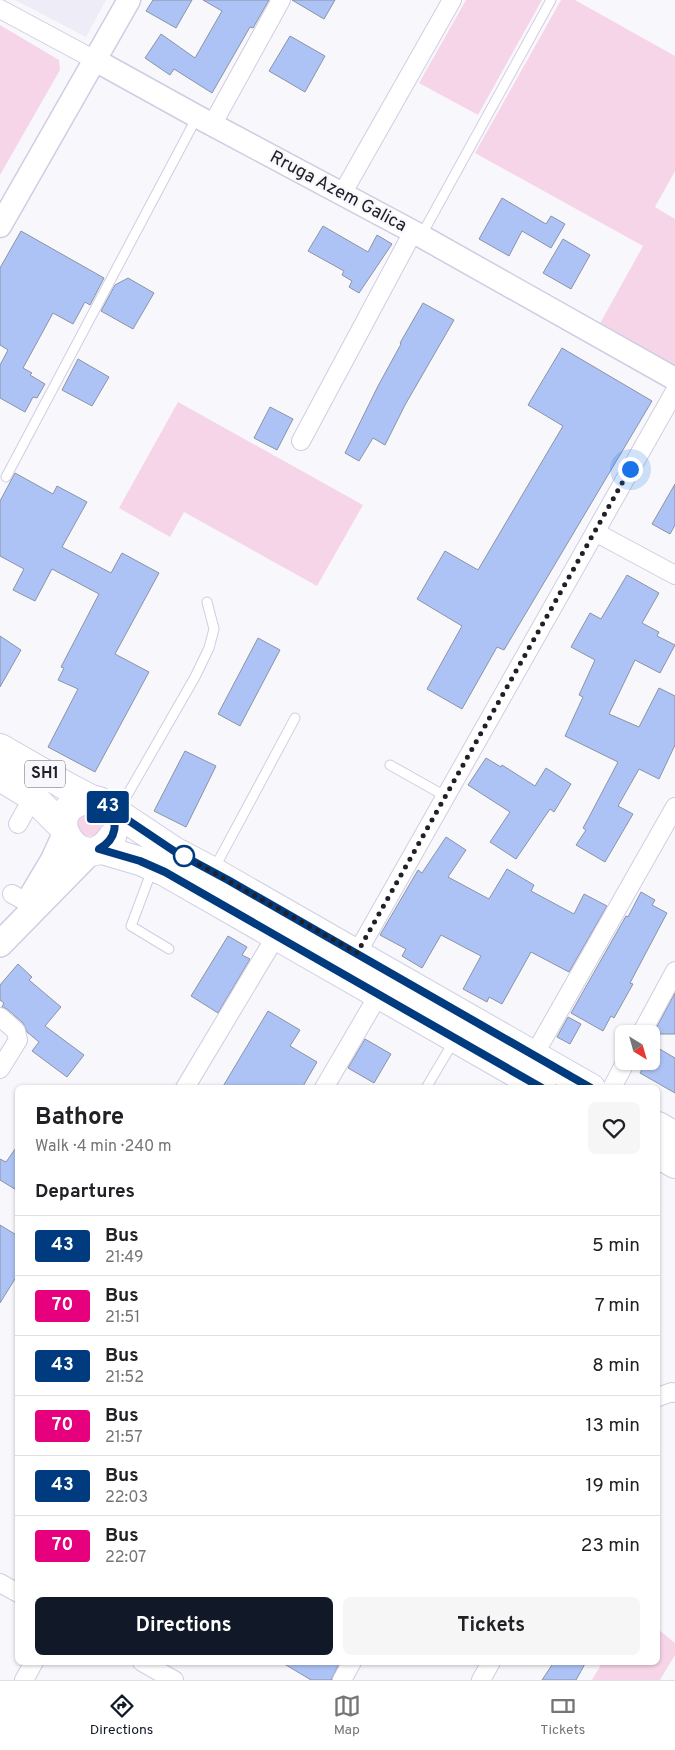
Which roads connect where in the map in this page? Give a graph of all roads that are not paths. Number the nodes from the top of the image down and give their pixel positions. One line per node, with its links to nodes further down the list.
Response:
1 (129, 0): 6 (street)
2 (281, 0): 7 (street)
3 (452, 0): 8 (street)
4 (551, 0): 10 (lane)
5 (0, 8): 6 (street, Rruga Azem Galica)
6 (95, 60): 7 (street, Rruga Azem Galica); 9 (street)
7 (205, 121): 8 (street, Rruga Azem Galica); 14 (lane)
8 (342, 194): 10 (street, Rruga Azem Galica)
9 (0, 226)
10 (417, 234): 11 (street, Rruga Azem Galica); 13 (street)
11 (675, 379)
12 (675, 391): 15 (street)
13 (301, 441)
14 (6, 477)
15 (595, 532): 16 (street); 22 (street)
16 (675, 575)
17 (207, 602): 24 (lane)
18 (295, 718): 30 (lane)
19 (0, 748): 24 (main road, SH1)
20 (390, 765): 22 (lane)
21 (0, 778): 23 (main road, SH1)
22 (445, 796): 34 (street)
23 (33, 797): 26 (street); 27 (main road, SH1)
24 (105, 806): 27 (main road, SH1); 28 (main road); 30 (main road, SH1)
25 (675, 808): 40 (street)
26 (18, 824)
27 (64, 831): 28 (main road, SH1); 31 (main road)
28 (95, 850): 29 (main road, SH1); 31 (main road)
29 (153, 867): 32 (main road, SH1); 33 (lane)
30 (212, 871): 34 (main road, SH1)
31 (7, 936)
32 (276, 936): 36 (main road, SH1); 43 (street)
33 (169, 949)
34 (357, 953): 40 (main road, SH1)
35 (675, 971): 38 (street)
36 (378, 994): 39 (main road, SH1); 44 (street)
37 (0, 1018): 41 (street)
38 (646, 1025)
39 (456, 1038): 45 (lane); 46 (main road, SH1)
40 (534, 1055): 47 (main road, SH1)
41 (0, 1069)
42 (621, 1070): 48 (street)
43 (187, 1085)
44 (326, 1085)
45 (428, 1085)
46 (533, 1085)
47 (586, 1085)
48 (614, 1085)
49 (660, 1127): 50 (main road)
50 (675, 1136)
51 (660, 1155): 52 (main road)
52 (675, 1164)
53 (675, 1393): 54 (street)
54 (660, 1396)
55 (0, 1583): 56 (street)
56 (15, 1591)
57 (32, 1665): 61 (street)
58 (147, 1665): 62 (street)
59 (350, 1665): 63 (street)
60 (489, 1665): 64 (street)
61 (24, 1680)
62 (174, 1680)
63 (342, 1680)
64 (481, 1680)

